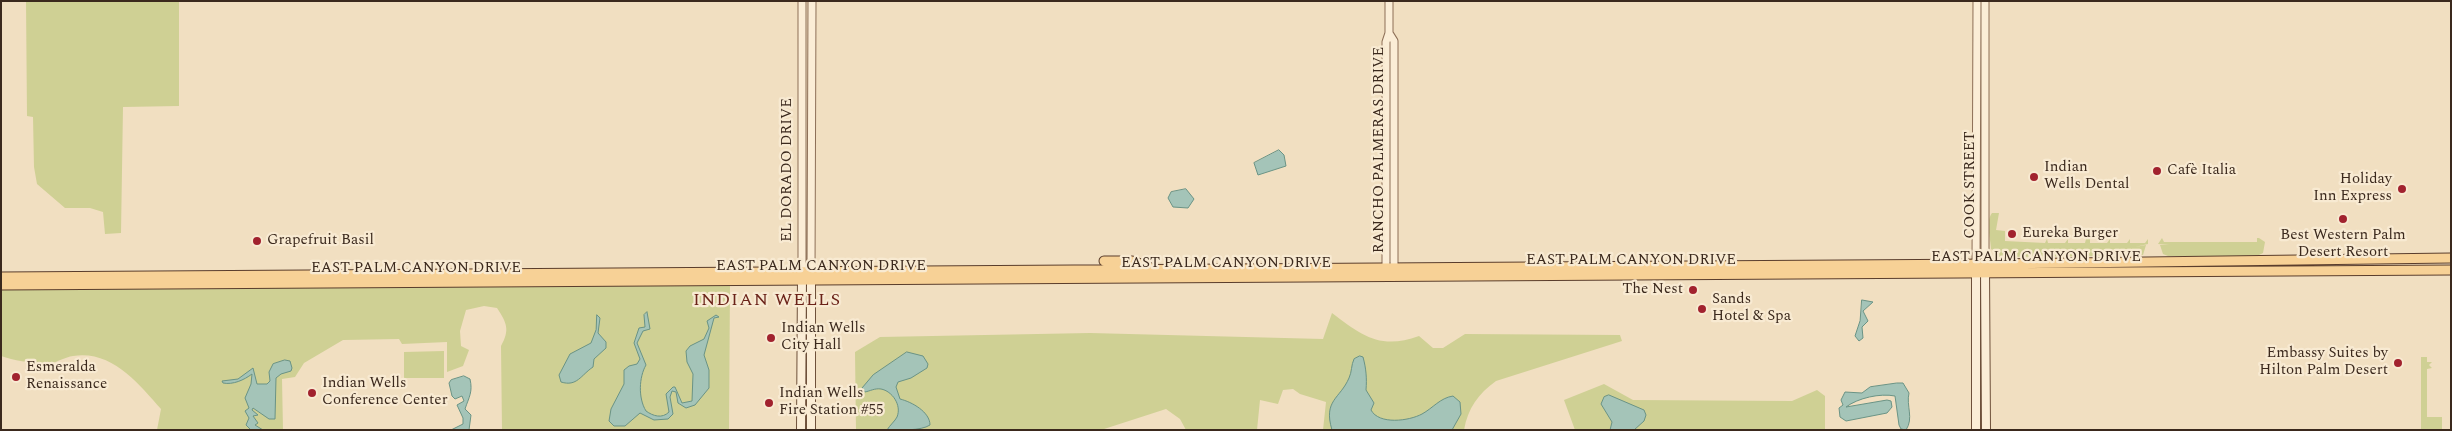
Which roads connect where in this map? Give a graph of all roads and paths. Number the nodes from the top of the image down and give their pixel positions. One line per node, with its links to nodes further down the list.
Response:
1 (802, 1): 12 (street, EL DORADO DRIVE)
2 (812, 1): 12 (street, EL DORADO DRIVE)
3 (1389, 1): 11 (street, RANCHO PALMERAS DRIVE)
4 (1977, 1): 8 (street, COOK STREET)
5 (1985, 1): 8 (street, COOK STREET)
6 (2451, 258): 8 (main road, EAST PALM CANYON DRIVE)
7 (1104, 261): 9 (main road)
8 (1981, 268): 10 (main road, EAST PALM CANYON DRIVE); 11 (main road, EAST PALM CANYON DRIVE); 21 (main road, COOK STREET); 22 (main road, COOK STREET)
9 (1159, 270): 11 (main road, EAST PALM CANYON DRIVE); 12 (main road, EAST PALM CANYON DRIVE)
10 (2451, 270)
11 (1390, 272): 12 (main road, EAST PALM CANYON DRIVE)
12 (806, 276): 13 (main road, EAST PALM CANYON DRIVE); 14 (main road, EAST PALM CANYON DRIVE); 15 (main road, EL DORADO DRIVE); 16 (main road, EL DORADO DRIVE)
13 (1, 277)
14 (1, 285)
15 (801, 365): 16 (main road); 17 (main road, EL DORADO DRIVE)
16 (811, 365): 18 (main road, EL DORADO DRIVE)
17 (801, 400): 18 (main road); 19 (main road, EL DORADO DRIVE)
18 (811, 400): 20 (main road, EL DORADO DRIVE)
19 (801, 430)
20 (811, 430)
21 (1976, 430)
22 (1986, 430)

